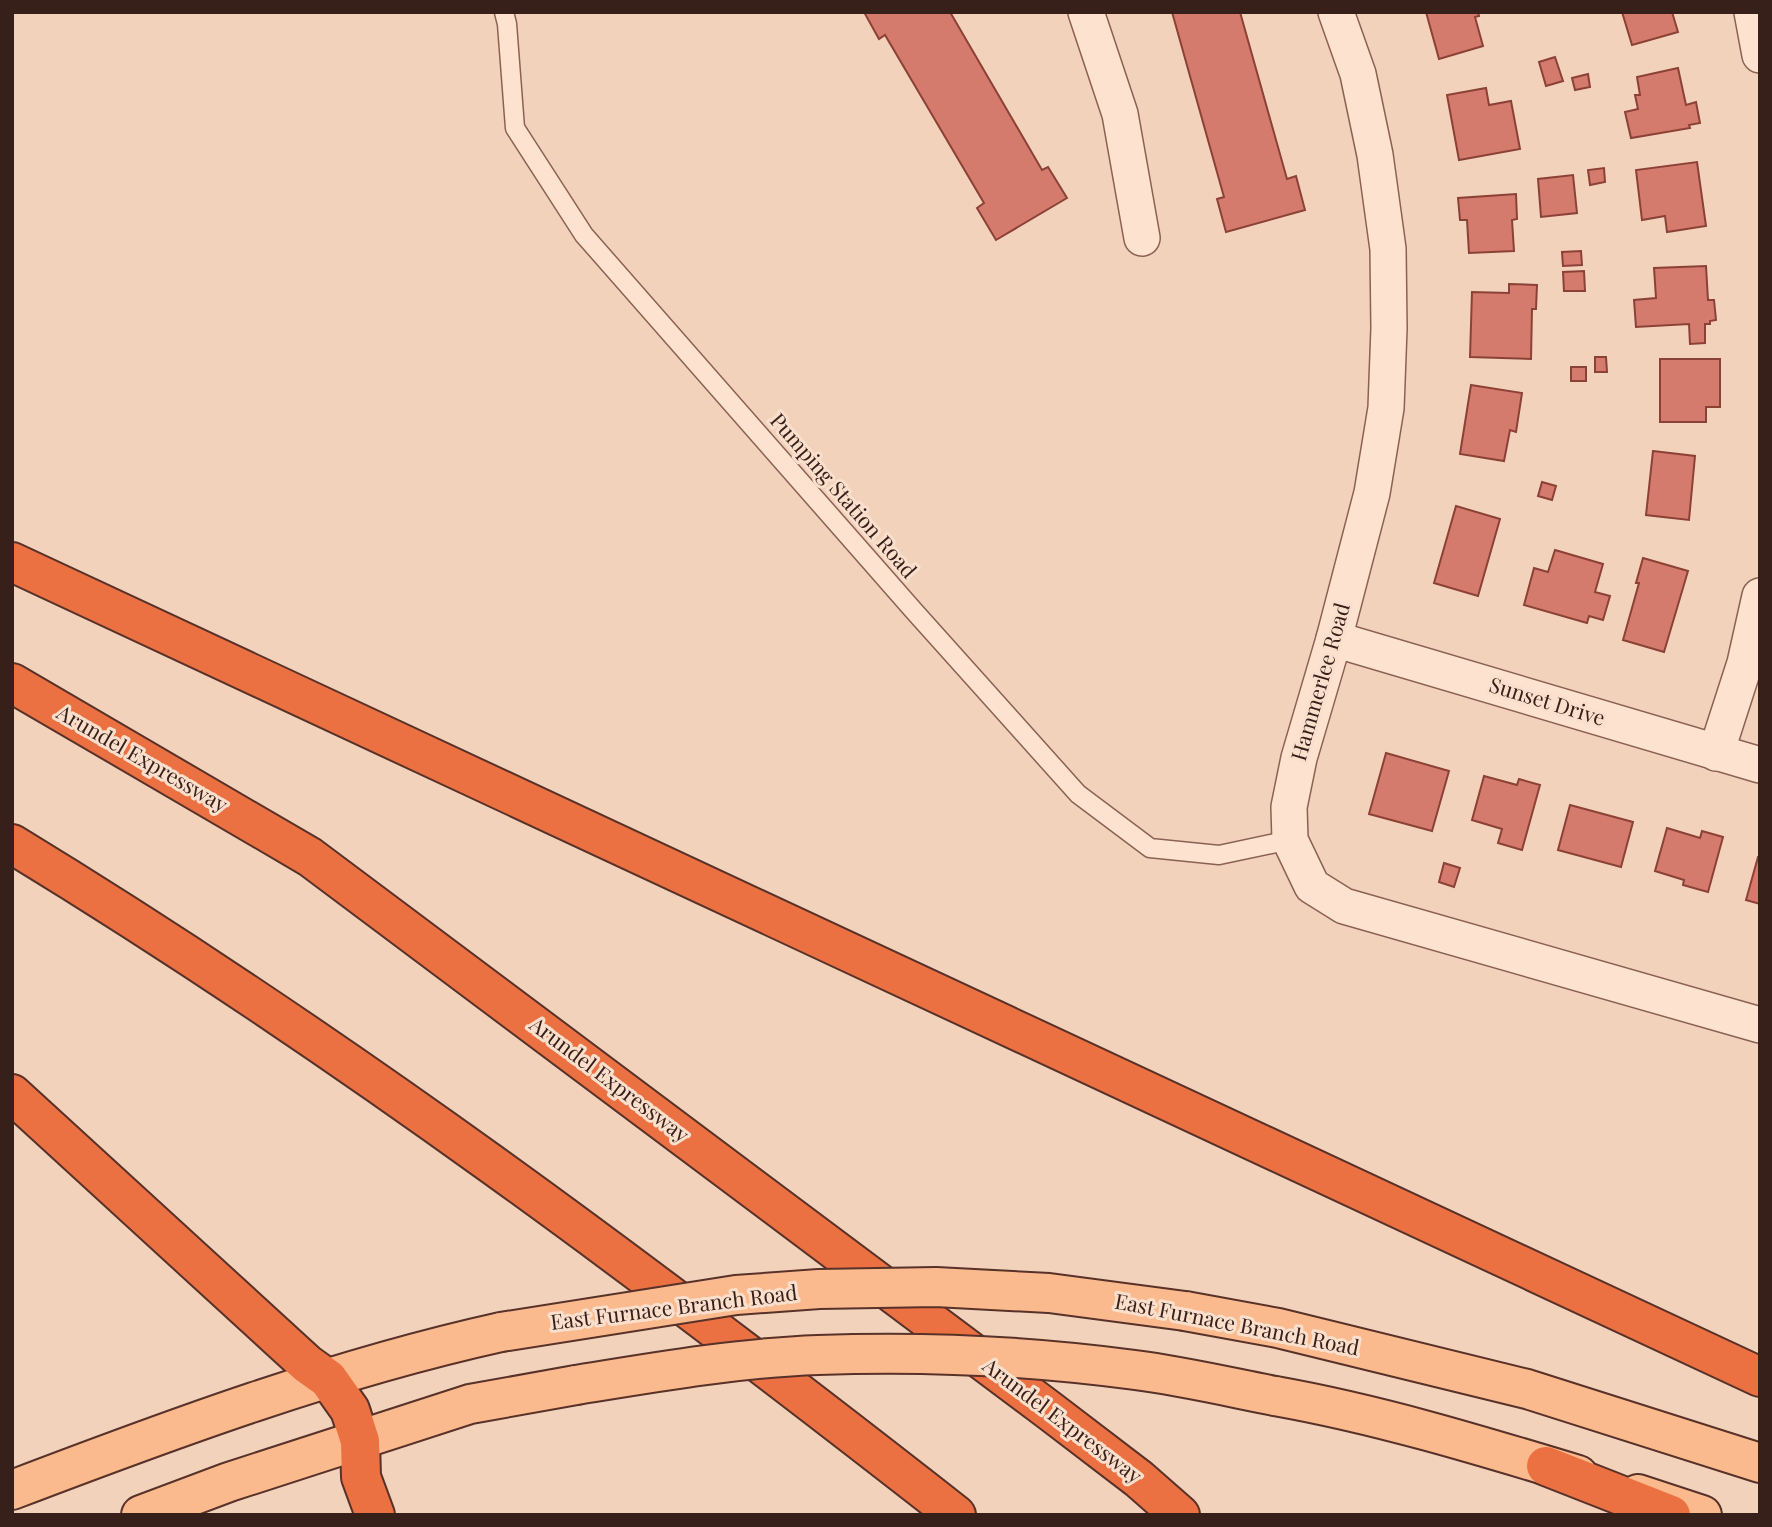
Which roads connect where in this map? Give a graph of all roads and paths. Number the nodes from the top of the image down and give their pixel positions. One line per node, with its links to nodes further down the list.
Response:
1 (503, 12): 13 (lane, Pumping Station Road)
2 (1086, 12): 6 (street)
3 (1336, 12): 9 (street, Hammerlee Road)
4 (1752, 12): 5 (street)
5 (1760, 55)
6 (1142, 238)
7 (12, 562): 17 (highway)
8 (1760, 596): 11 (street)
9 (1335, 639): 11 (street, Sunset Drive); 13 (street, Hammerlee Road)
10 (12, 683): 22 (highway, Arundel Expressway)
11 (1716, 752): 12 (street, Sunset Drive)
12 (1760, 765)
13 (1290, 840): 15 (street, Hammerlee Road)
14 (12, 844): 26 (highway)
15 (1760, 1026)
16 (12, 1094): 18 (highway)
17 (1760, 1377)
18 (328, 1379): 19 (highway); 20 (main road, East Furnace Branch Road, bridge); 23 (main road, East Furnace Branch Road)
19 (360, 1441): 21 (main road, bridge); 24 (main road); 25 (highway)
20 (1760, 1463)
21 (1546, 1466): 29 (highway); 30 (main road)
22 (1139, 1479): 27 (highway, Arundel Expressway); 28 (highway)
23 (12, 1490)
24 (141, 1515)
25 (375, 1515)
26 (956, 1515)
27 (1180, 1515)
28 (1209, 1515)
29 (1671, 1515)
30 (1702, 1515)

